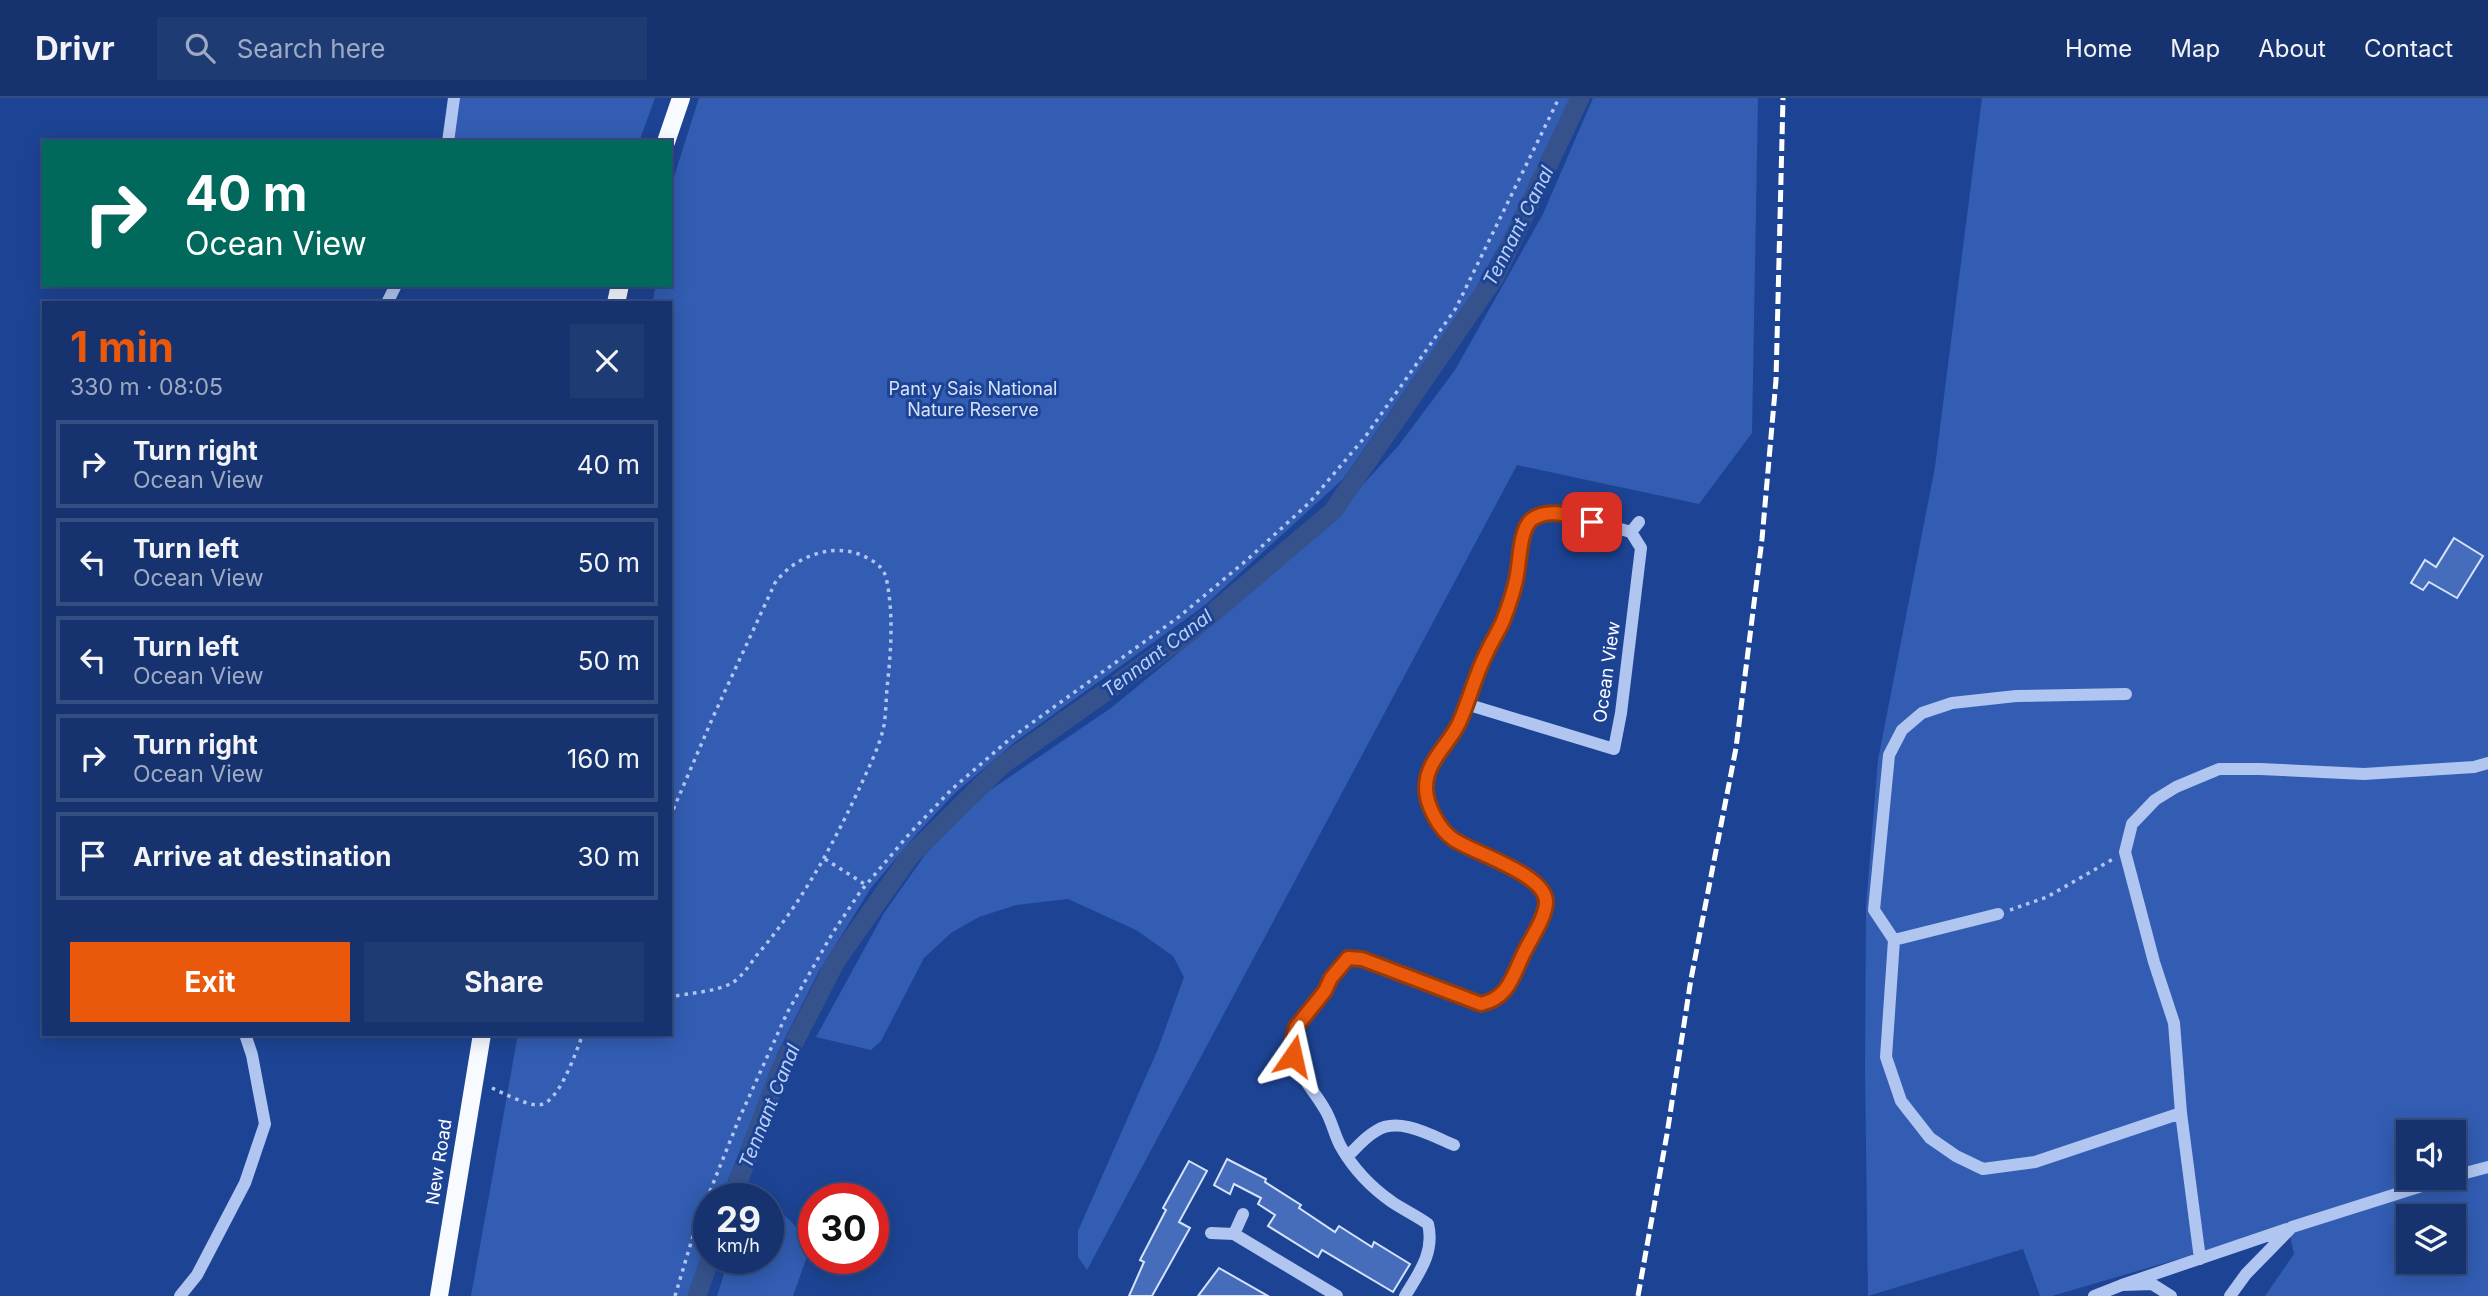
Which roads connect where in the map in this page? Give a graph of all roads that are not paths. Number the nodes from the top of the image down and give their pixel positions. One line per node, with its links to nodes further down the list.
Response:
1 (454, 98): 3 (street)
2 (681, 98): 4 (main road)
3 (448, 140)
4 (667, 140)
5 (2126, 694): 9 (street)
6 (1466, 704): 6 (street, Ocean View); 14 (street, Ocean View)
7 (2488, 763): 12 (street)
8 (1998, 914): 9 (street)
9 (1894, 940): 12 (street)
10 (246, 1036): 24 (street)
11 (482, 1036): 25 (main road, New Road)
12 (2182, 1113): 22 (street)
13 (1454, 1146): 14 (street)
14 (1346, 1157): 27 (street, Ocean View)
15 (2488, 1167): 16 (street)
16 (2466, 1173)
17 (2409, 1190): 19 (street)
18 (1243, 1214): 21 (street)
19 (2292, 1227): 22 (street); 30 (street)
20 (1211, 1233): 21 (street)
21 (1234, 1234): 26 (street)
22 (2200, 1259): 23 (street)
23 (2122, 1286): 28 (street); 29 (street)
24 (180, 1296)
25 (439, 1296)
26 (1337, 1296)
27 (1405, 1296)
28 (2094, 1296)
29 (2171, 1296)
30 (2230, 1296)

